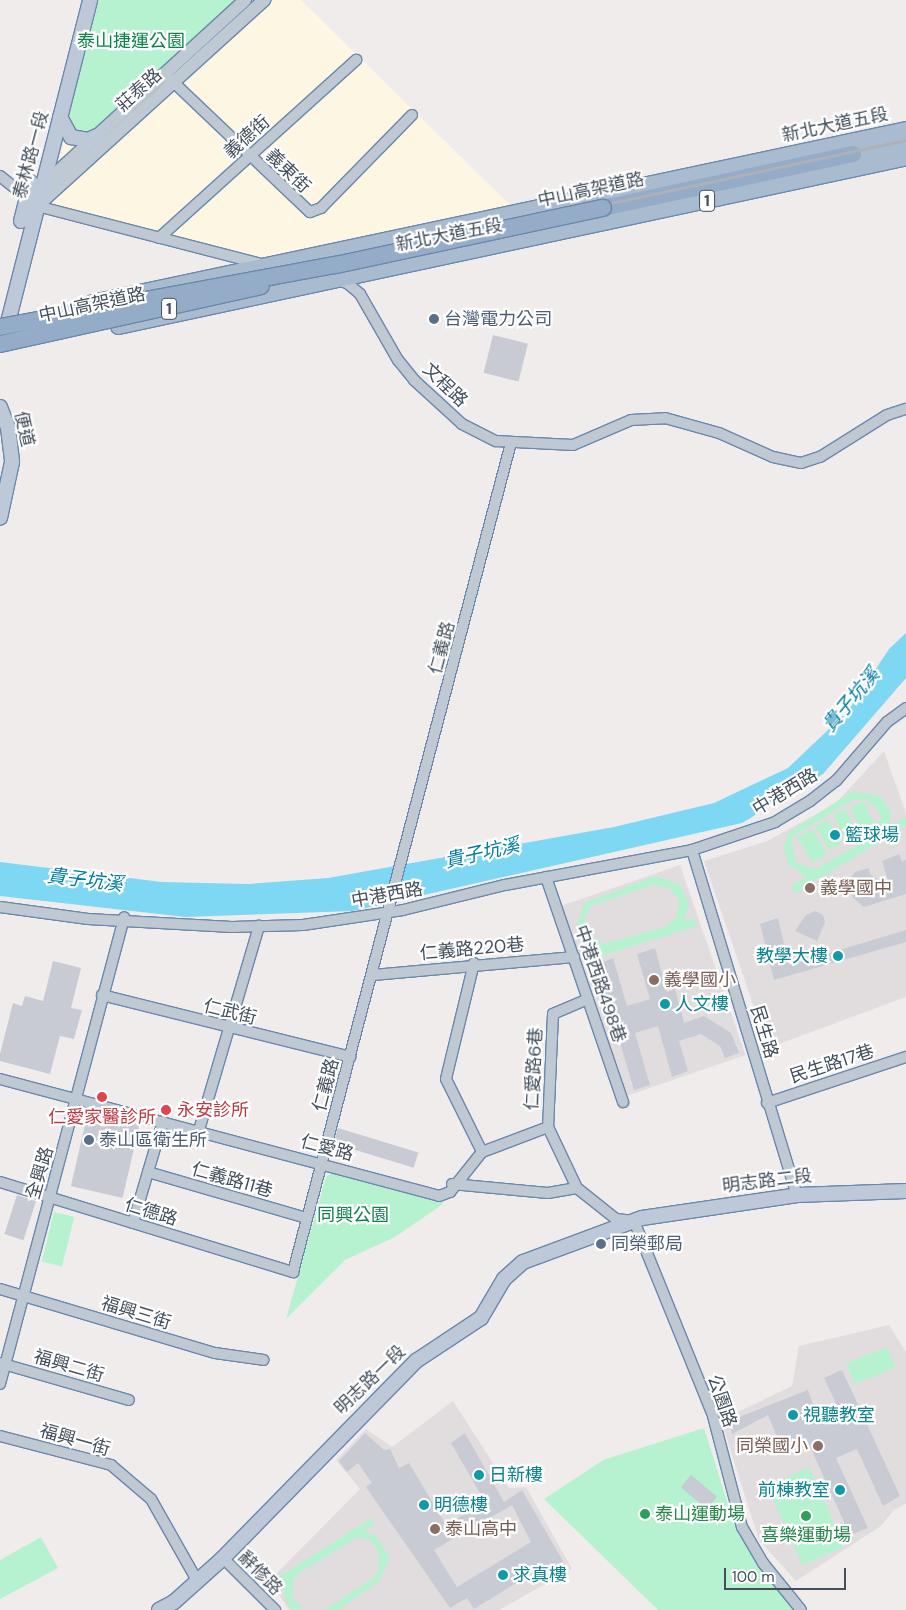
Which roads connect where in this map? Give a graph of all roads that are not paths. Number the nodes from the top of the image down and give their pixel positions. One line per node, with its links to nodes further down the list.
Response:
1 (90, 0): 7 (main road, 泰林路一段)
2 (245, 0): 5 (street, 莊泰路)
3 (264, 0): 5 (street, 莊泰路)
4 (356, 60): 12 (street, 義德街)
5 (169, 78): 9 (street, 莊泰路); 12 (street, 義東街); 16 (street, 莊泰路)
6 (412, 114): 12 (street, 義東街)
7 (60, 117): 9 (main road); 15 (main road, 泰林路一段)
8 (906, 130): 17 (main road, 新北大道五段 / 1)
9 (97, 136): 15 (street, 莊泰路)
10 (906, 143): 11 (main road, 新北大道五段 / 1)
11 (853, 154): 22 (highway, 中山高架道路 / 1, bridge)
12 (249, 156): 20 (street, 義德街)
13 (906, 158): 19 (main road, 新北大道五段 / 1)
14 (0, 176): 16 (street)
15 (37, 184): 16 (main road, 泰林路一段)
16 (32, 204): 18 (main road, 泰林路一段); 20 (street, 文程路); 25 (main road, 泰林路一段)
17 (539, 208): 19 (main road); 21 (main road, 新北大道五段 / 1)
18 (21, 221)
19 (538, 237): 22 (main road, 新北大道五段 / 1)
20 (159, 238): 21 (street, 文程路)
21 (271, 266): 22 (street, 文程路); 23 (main road, 新北大道五段 / 1)
22 (332, 272): 24 (main road, 新北大道五段 / 1); 25 (highway, 中山高架道路 / 1, bridge); 26 (highway, 中山高架道路 / 1, bridge); 30 (street, 文程路)
23 (152, 290): 24 (main road); 25 (main road, 新北大道五段 / 1)
24 (156, 318): 27 (main road, 新北大道五段 / 1)
25 (2, 324): 27 (main road, 泰林路一段)
26 (0, 344)
27 (0, 350)
28 (0, 407): 31 (main road, 便道)
29 (906, 409): 30 (street, 文程路)
30 (511, 443): 36 (street, 仁義路)
31 (0, 518)
32 (906, 708): 33 (street, 中港西路)
33 (692, 850): 34 (street, 中港西路); 50 (street, 民生路)
34 (546, 877): 36 (street, 中港西路); 39 (street, 中港西路498巷)
35 (0, 906): 37 (street, 中港西路)
36 (391, 909): 38 (street, 中港西路); 41 (street, 仁義路)
37 (123, 917): 38 (street, 中港西路); 42 (street, 全興路)
38 (259, 926): 44 (street)
39 (574, 956): 40 (street, 仁義路220巷); 43 (street, 中港西路498巷)
40 (474, 963): 41 (street, 仁義路220巷); 54 (street)
41 (373, 974): 45 (street, 仁義路)
42 (102, 995): 44 (street, 仁武街); 48 (street, 全興路)
43 (588, 999): 49 (street, 中港西路498巷); 52 (street, 仁愛路6巷)
44 (230, 1029): 45 (street, 仁武街); 53 (street)
45 (350, 1057): 55 (street, 仁義路)
46 (906, 1057): 50 (street, 民生路17巷)
47 (0, 1079): 48 (street, 仁愛路)
48 (77, 1099): 51 (street, 仁愛路); 62 (street, 全興路)
49 (622, 1102)
50 (767, 1103): 61 (street, 民生路)
51 (162, 1121): 53 (street, 仁愛路); 56 (street)
52 (548, 1127): 54 (street); 59 (street, 仁愛路6巷)
53 (199, 1130): 55 (street, 仁愛路)
54 (482, 1152): 58 (street)
55 (321, 1162): 58 (street, 仁愛路); 63 (street, 仁義路)
56 (148, 1172): 63 (street, 仁義路11巷); 65 (street)
57 (0, 1182): 62 (street, 仁德路)
58 (452, 1184): 59 (street)
59 (577, 1188): 64 (street)
60 (906, 1190): 61 (main road, 明志路二段)
61 (797, 1195): 64 (main road, 明志路二段)
62 (49, 1197): 65 (street, 仁德路); 68 (street, 全興路)
63 (306, 1218): 66 (street, 仁義路)
64 (634, 1221): 74 (main road, 明志路一段); 78 (street, 公園路)
65 (133, 1223): 66 (street, 仁德路)
66 (293, 1272)
67 (0, 1289): 68 (street, 福興三街)
68 (23, 1296): 69 (street, 福興三街); 70 (street, 全興路)
69 (264, 1360)
70 (3, 1364): 71 (street, 全興路); 72 (street, 福興二街)
71 (0, 1384)
72 (129, 1400)
73 (0, 1436): 75 (street, 福興一街)
74 (223, 1558): 75 (main road, 明志路一段); 77 (street, 辭修路)
75 (198, 1582): 76 (main road, 明志路一段)
76 (159, 1610)
77 (275, 1610)
78 (801, 1610)

